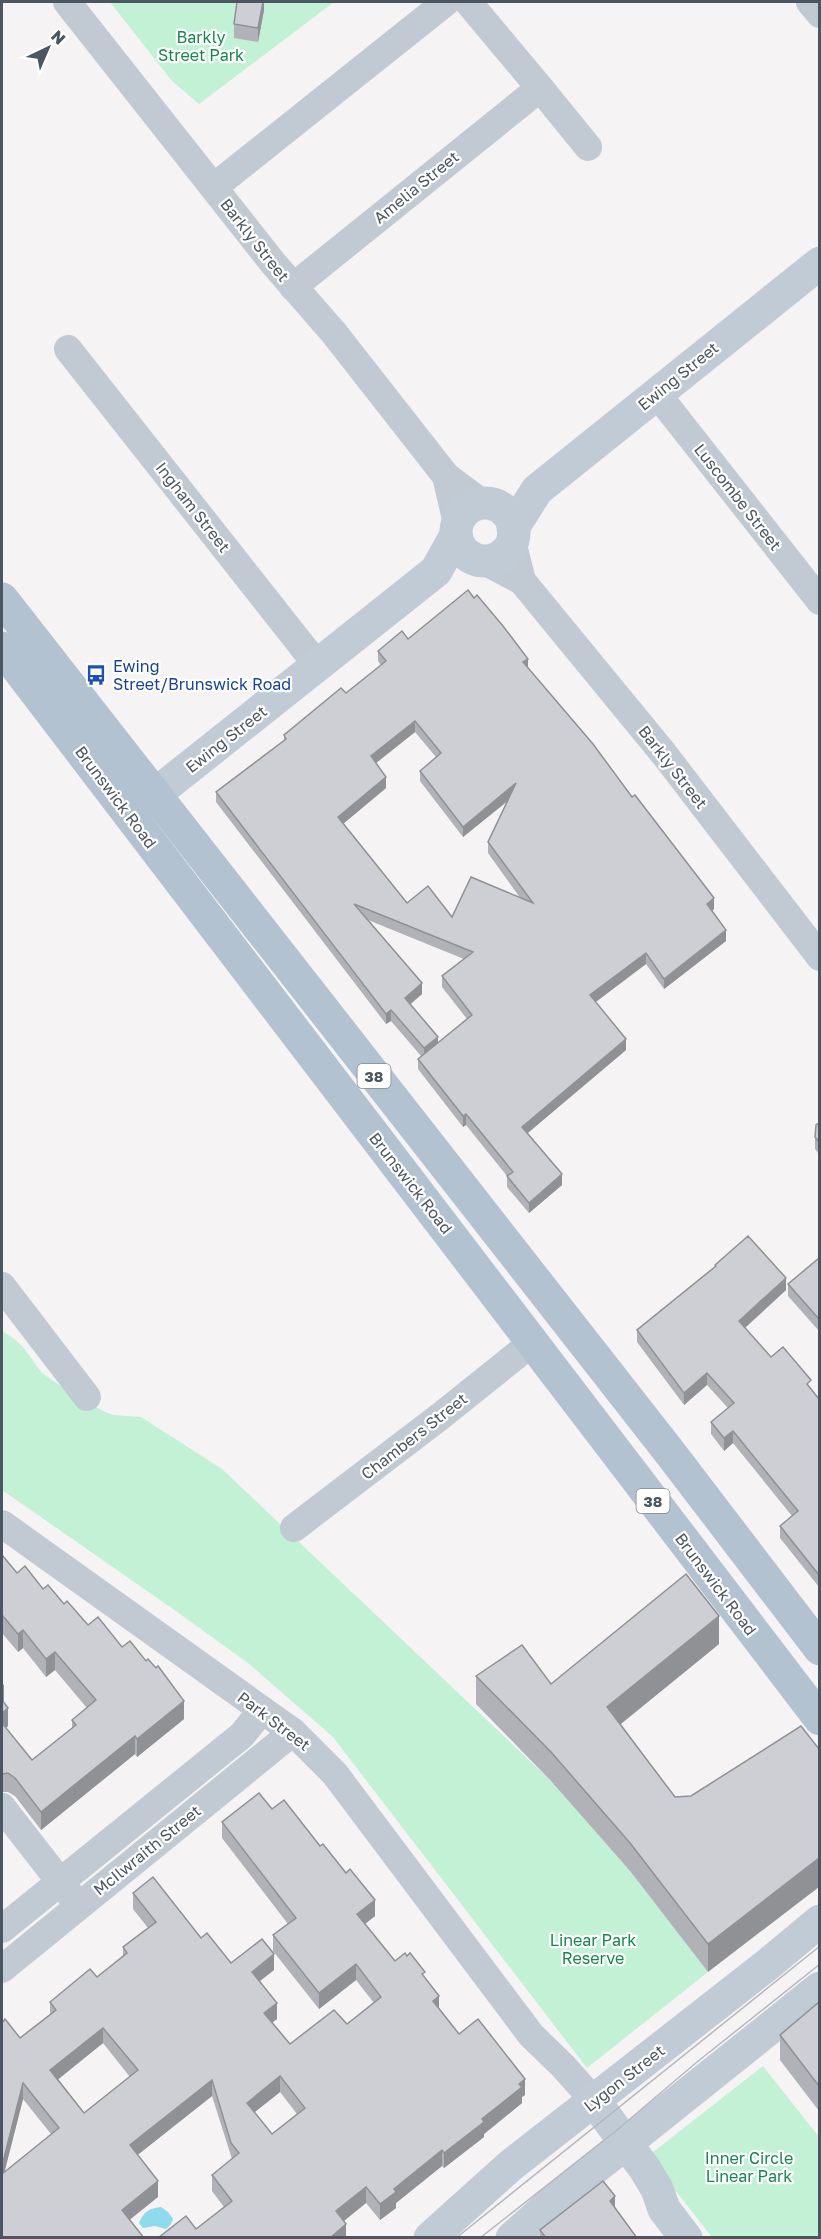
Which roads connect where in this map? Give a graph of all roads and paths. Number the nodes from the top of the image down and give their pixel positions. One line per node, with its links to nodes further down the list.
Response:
1 (67, 2): 8 (street, Barkly Street)
2 (446, 2): 8 (street)
3 (468, 2): 6 (street)
4 (810, 2): 5 (street)
5 (819, 14)
6 (540, 88): 7 (street); 10 (street, Amelia Street)
7 (588, 147)
8 (214, 187): 10 (street, Barkly Street)
9 (819, 263): 12 (street, Ewing Street)
10 (293, 287): 13 (street, Barkly Street)
11 (68, 349): 22 (street, Ingham Street)
12 (657, 394): 14 (street, Ewing Street); 20 (street, Luscombe Street)
13 (446, 476): 14 (street, Barkly Street); 15 (street, Barkly Street)
14 (500, 519): 15 (street); 16 (street); 18 (street, Barkly Street)
15 (456, 529): 16 (street); 17 (street, Ewing Street)
16 (480, 560): 17 (street, Ewing Street); 18 (street, Barkly Street)
17 (435, 571): 22 (street, Ewing Street)
18 (522, 581): 25 (street, Barkly Street)
19 (2, 599): 23 (main road, Brunswick Road / 38)
20 (819, 601)
21 (2, 648): 24 (main road, Brunswick Road / 38)
22 (318, 666): 23 (street, Ewing Street)
23 (154, 795): 24 (street, Ewing Street); 28 (main road, Brunswick Road / 38)
24 (129, 815): 30 (main road, Brunswick Road / 38)
25 (819, 957)
26 (2, 1286): 29 (street)
27 (2, 1308): 29 (street)
28 (563, 1318): 30 (main road); 34 (main road, Brunswick Road / 38)
29 (34, 1328): 31 (street)
30 (533, 1342): 33 (street, Chambers Street); 35 (main road, Brunswick Road / 38)
31 (87, 1397)
32 (2, 1524): 36 (street, Park Street)
33 (294, 1528)
34 (814, 1641): 35 (main road)
35 (774, 1660): 37 (main road, Brunswick Road / 38)
36 (262, 1710): 38 (street, Park Street); 40 (street, McIlwraith Street)
37 (819, 1719)
38 (293, 1732): 41 (street, McIlwraith Street); 46 (street, Park Street)
39 (2, 1806): 40 (street)
40 (60, 1881): 41 (street); 43 (street, McIlwraith Street)
41 (79, 1905): 44 (street, McIlwraith Street)
42 (819, 1921): 46 (street, Lygon Street)
43 (2, 1929)
44 (2, 1969)
45 (819, 1988): 47 (street)
46 (587, 2108): 47 (street, Park Street); 48 (street, Lygon Street)
47 (618, 2149): 49 (street); 50 (street, Park Street)
48 (430, 2238)
49 (512, 2238)
50 (686, 2238)

